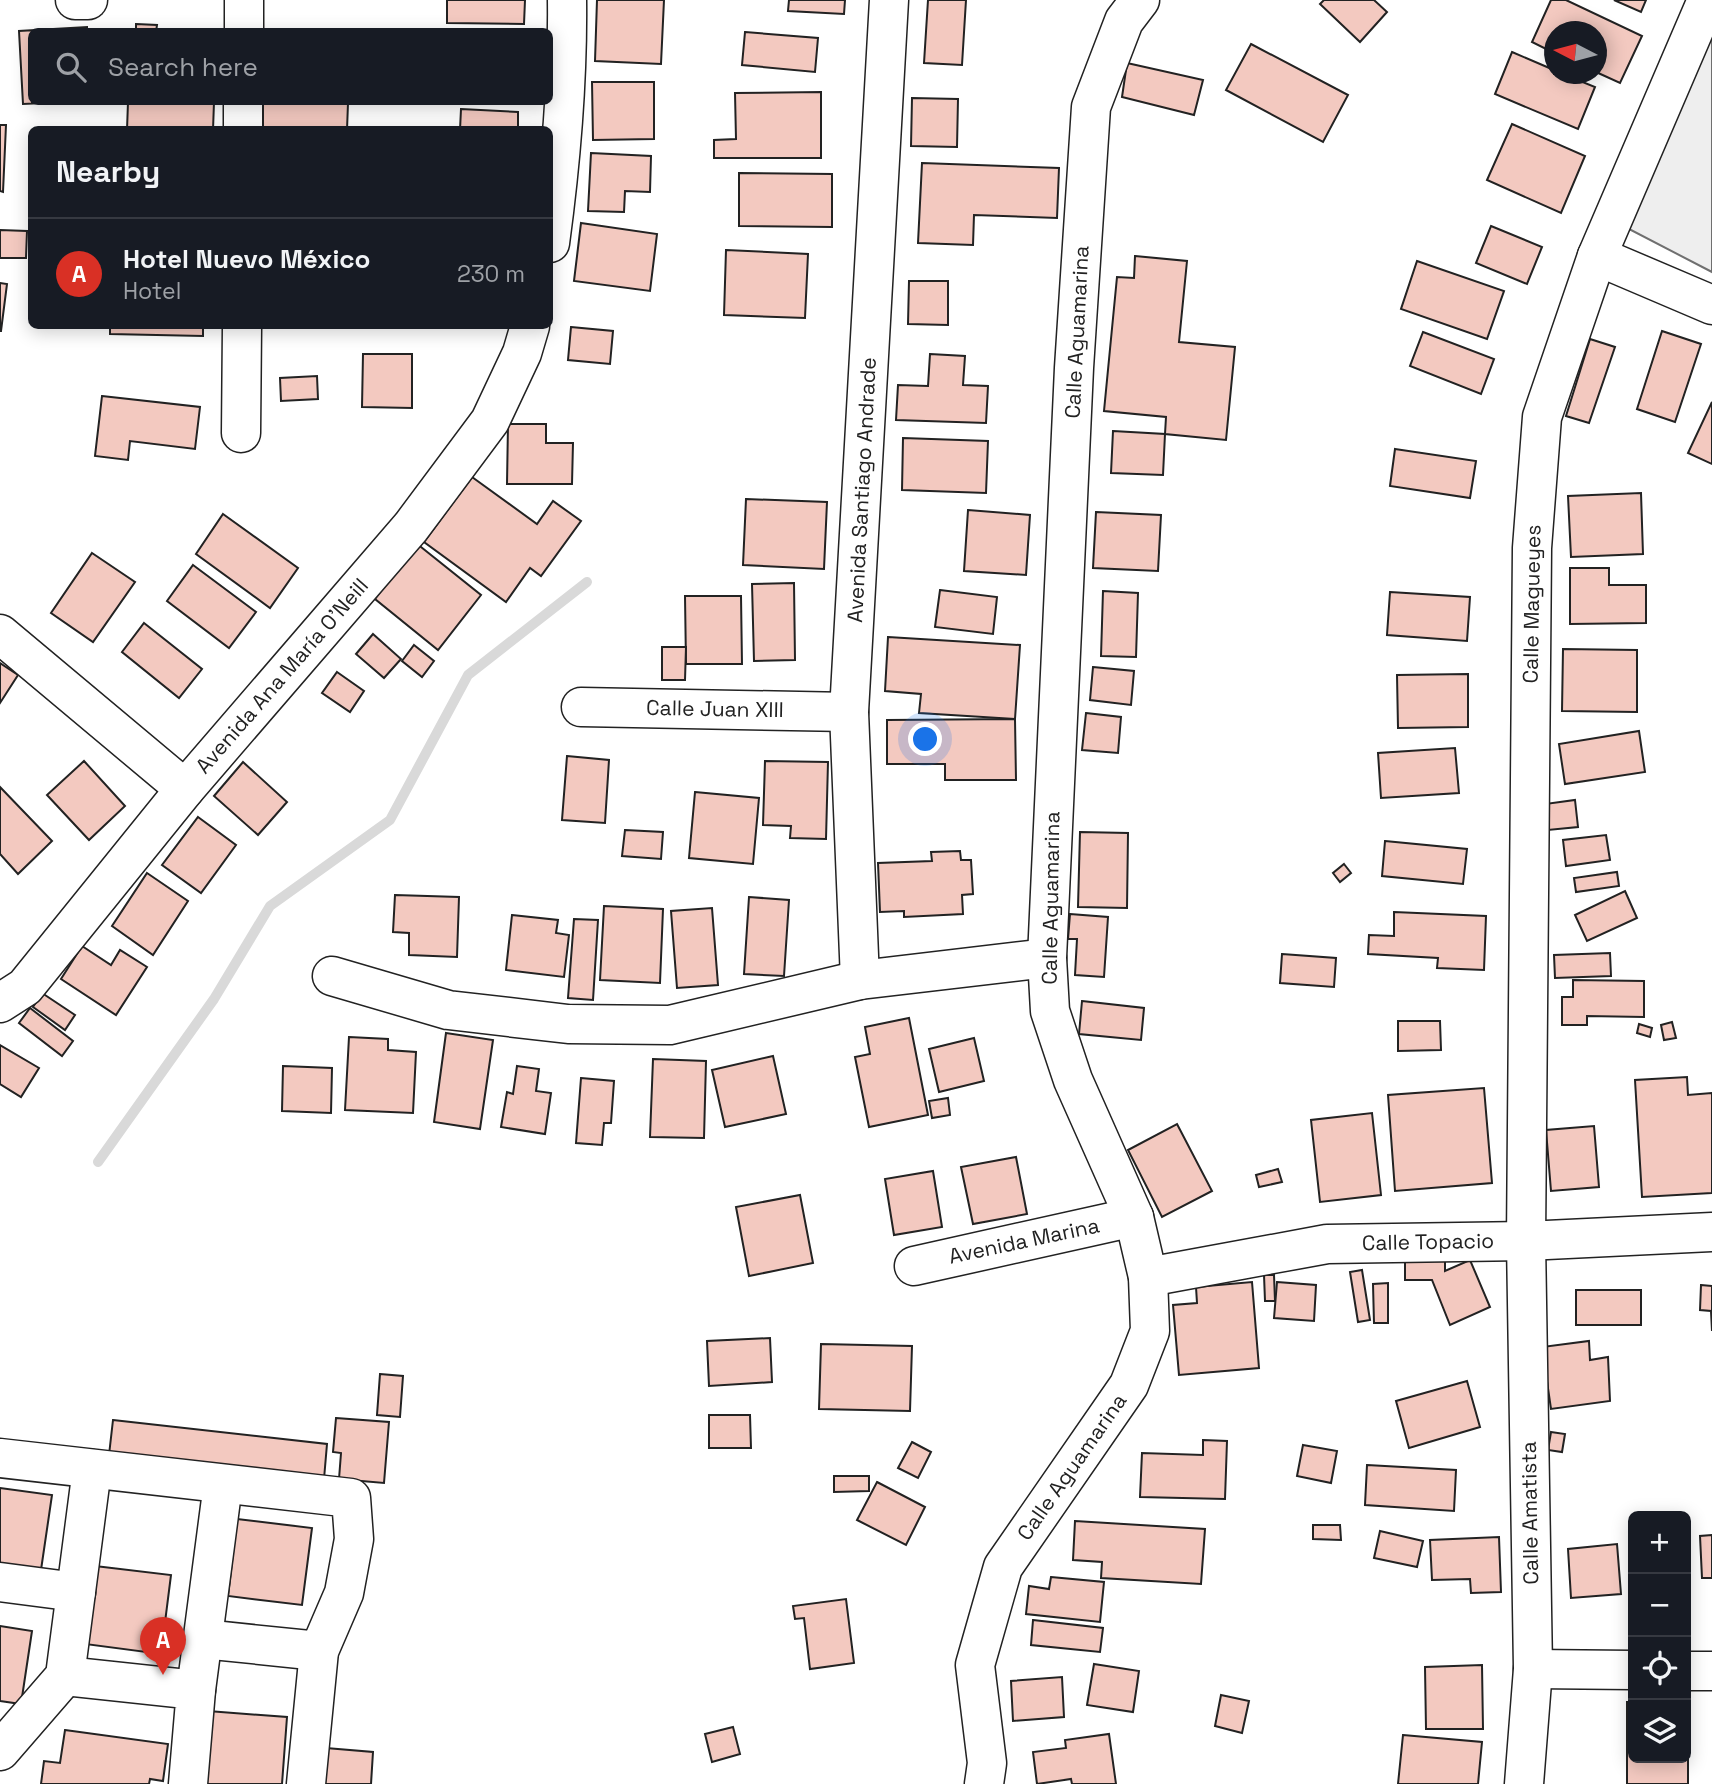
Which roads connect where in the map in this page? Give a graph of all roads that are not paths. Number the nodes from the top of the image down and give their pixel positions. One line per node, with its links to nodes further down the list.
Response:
1 (75, 0): 2 (street)
2 (88, 0)
3 (244, 0): 8 (street)
4 (568, 0): 11 (street)
5 (889, 0): 19 (street, Avenida Santiago Andrade)
6 (1140, 0): 21 (street, Calle Aguamarina)
7 (1707, 0): 12 (street, Calle Magueyes)
8 (244, 28)
9 (243, 105): 10 (street)
10 (243, 126)
11 (553, 219)
12 (1597, 256): 13 (street); 27 (street, Calle Magueyes)
13 (1712, 306)
14 (242, 329): 16 (street)
15 (529, 329): 20 (street, Avenida Ana María O'Neill)
16 (241, 433)
17 (0, 634): 20 (street)
18 (581, 707): 19 (street, Calle Juan XIII)
19 (849, 712): 23 (street, Avenida Santiago Andrade)
20 (185, 789): 24 (street, Avenida Ana María O'Neill)
21 (1047, 958): 23 (street); 25 (street, Calle Aguamarina)
22 (332, 976): 23 (street)
23 (860, 980)
24 (0, 1003)
25 (1134, 1217): 28 (street, Avenida Marina); 29 (street, Calle Aguamarina)
26 (1712, 1232): 27 (street, Calle Topacio)
27 (1527, 1241): 29 (street, Calle Topacio); 37 (street, Calle Amatista)
28 (914, 1265)
29 (1147, 1277): 46 (street, Calle Aguamarina)
30 (0, 1458): 31 (street)
31 (92, 1469): 32 (street); 34 (street)
32 (223, 1484): 35 (street); 36 (street)
33 (0, 1582): 34 (street)
34 (76, 1592): 41 (street)
35 (203, 1639): 36 (street); 42 (street)
36 (319, 1651): 45 (street)
37 (1533, 1669): 38 (street); 47 (street, Calle Amatista)
38 (1628, 1670)
39 (1691, 1671): 40 (street)
40 (1712, 1671)
41 (65, 1676): 42 (street); 43 (street)
42 (196, 1690): 44 (street)
43 (0, 1751)
44 (188, 1784)
45 (306, 1784)
46 (984, 1784)
47 (1524, 1784)

